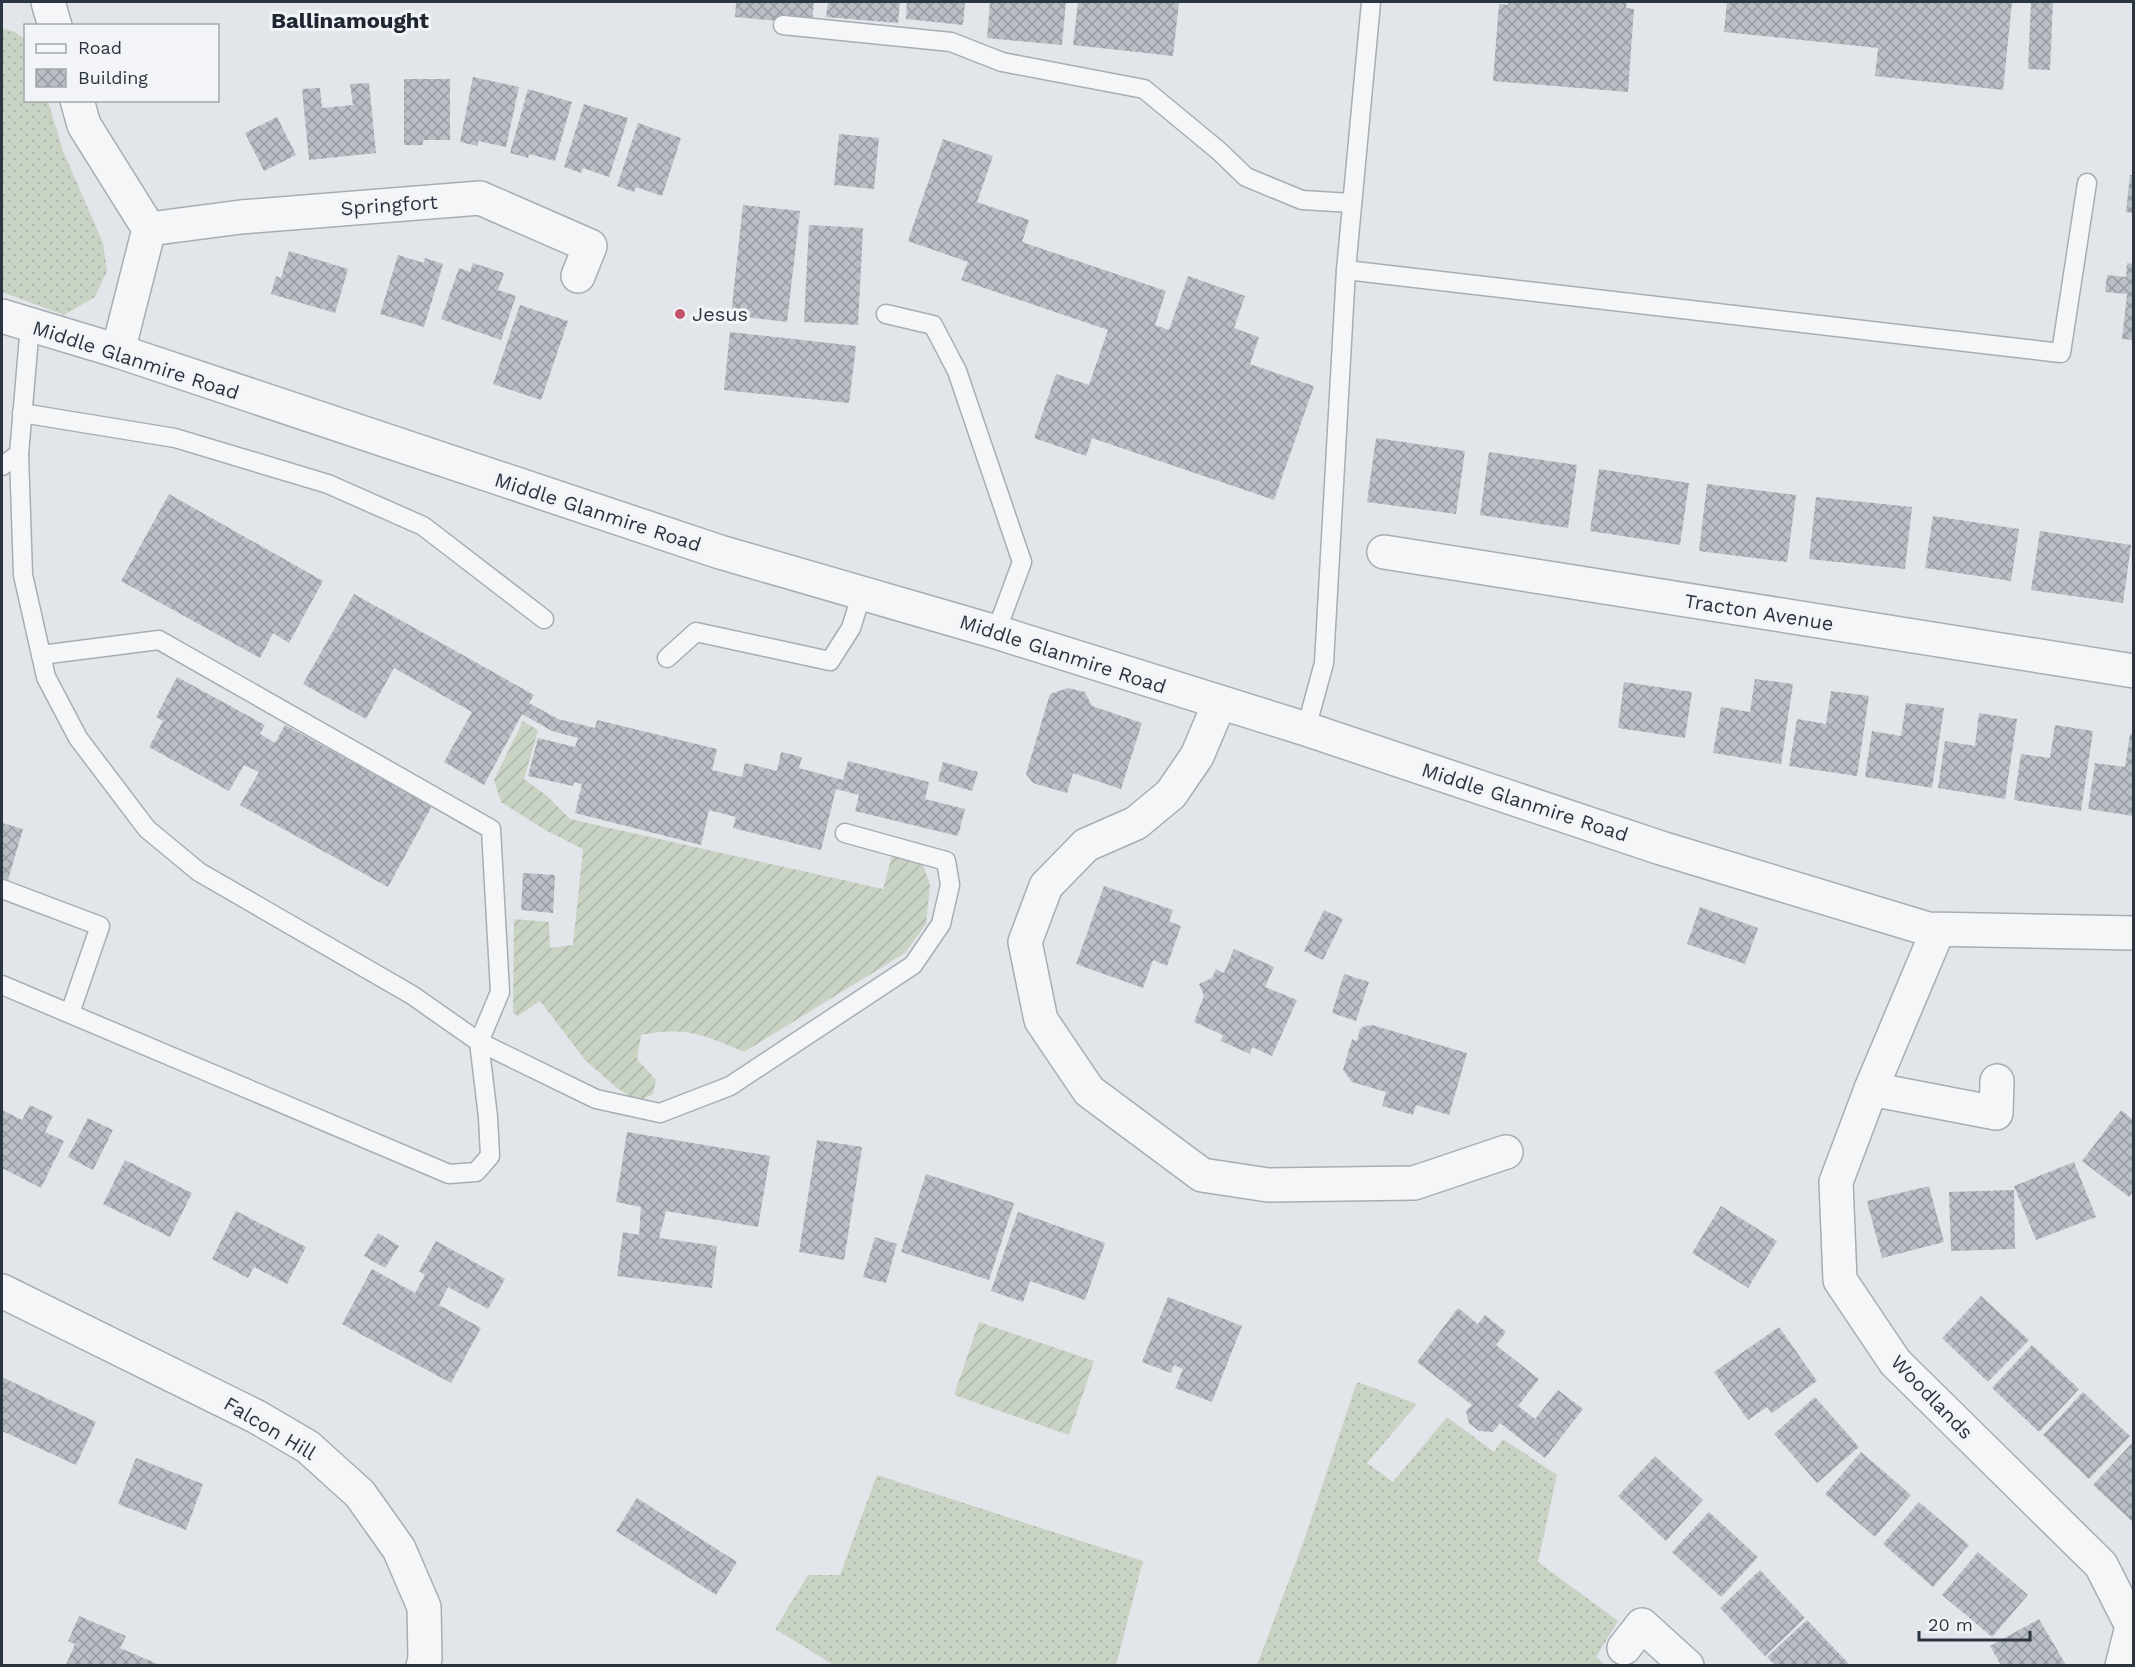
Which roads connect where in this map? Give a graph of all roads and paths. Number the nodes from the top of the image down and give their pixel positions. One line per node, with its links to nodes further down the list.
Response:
1 (48, 2): 3 (street)
2 (1371, 2): 7 (lane)
3 (54, 24)
4 (783, 25): 7 (lane)
5 (78, 102): 8 (street)
6 (2087, 183): 9 (lane)
7 (1352, 203): 9 (lane)
8 (149, 229): 10 (street, Springfort); 13 (street)
9 (1346, 270): 25 (lane)
10 (578, 276)
11 (886, 314): 20 (lane)
12 (16, 321): 13 (street, Middle Glanmire Road); 14 (lane)
13 (118, 351): 18 (street, Middle Glanmire Road)
14 (22, 413): 15 (lane); 19 (lane)
15 (19, 454): 16 (lane); 21 (lane)
16 (2, 466)
17 (1384, 552): 23 (street, Tracton Avenue)
18 (862, 593): 20 (street, Middle Glanmire Road); 22 (lane)
19 (544, 619)
20 (996, 632): 24 (street, Middle Glanmire Road)
21 (41, 655): 32 (lane); 32 (lane)
22 (667, 658)
23 (2133, 671)
24 (1219, 704): 25 (street, Middle Glanmire Road); 35 (street)
25 (1306, 729): 28 (street, Middle Glanmire Road)
26 (845, 833): 32 (lane)
27 (2, 889): 31 (lane)
28 (1938, 930): 29 (street, Middle Glanmire Road); 34 (street, Woodlands)
29 (2133, 933)
30 (2, 985): 31 (lane)
31 (70, 1013): 32 (lane)
32 (479, 1042)
33 (1997, 1082): 34 (street)
34 (1871, 1089): 40 (street, Woodlands)
35 (1506, 1152)
36 (2, 1291): 38 (street, Falcon Hill)
37 (1624, 1648): 39 (street)
38 (423, 1665)
39 (1687, 1665)
40 (2122, 1665)

